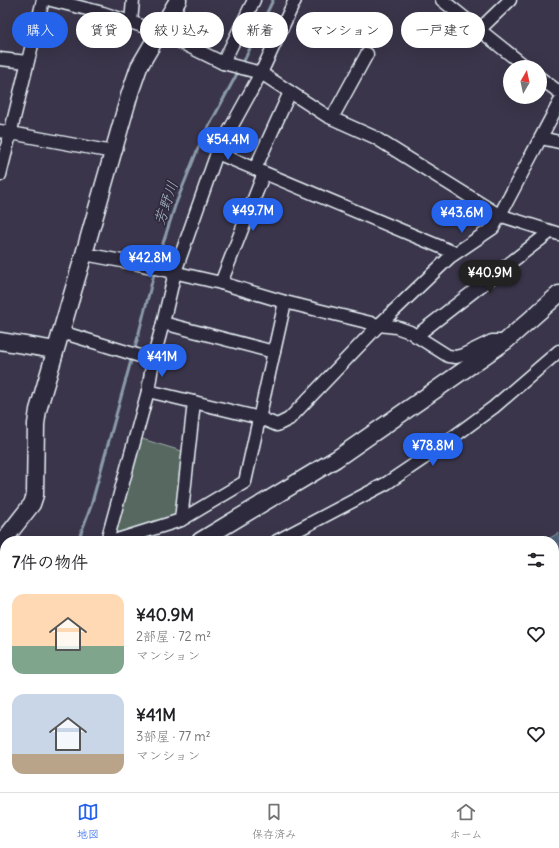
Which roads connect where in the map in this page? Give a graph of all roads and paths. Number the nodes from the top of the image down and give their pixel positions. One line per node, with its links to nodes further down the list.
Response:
1 (43, 0): 20 (street)
2 (51, 0): 9 (street)
3 (133, 0): 10 (street)
4 (178, 0): 11 (street)
5 (254, 0): 21 (street)
6 (295, 0): 22 (street)
7 (442, 0): 12 (street)
8 (510, 0): 13 (street)
9 (99, 12)
10 (132, 12)
11 (171, 12)
12 (457, 12)
13 (485, 24)
14 (485, 35): 19 (street)
15 (151, 48): 31 (street)
16 (193, 48): 21 (street)
17 (367, 54): 27 (street)
18 (0, 59): 20 (street)
19 (517, 60)
20 (27, 62): 28 (street)
21 (223, 63): 22 (street)
22 (261, 73): 24 (street); 32 (street)
23 (547, 83): 25 (street)
24 (290, 92): 27 (street); 33 (street)
25 (559, 92)
26 (559, 103): 29 (street)
27 (332, 118): 35 (street)
28 (5, 132): 31 (street); 34 (street)
29 (541, 138): 30 (street); 35 (street)
30 (559, 142)
31 (113, 152): 38 (street)
32 (217, 154): 33 (street); 39 (street)
33 (260, 171): 37 (street); 40 (street)
34 (0, 175)
35 (499, 215): 36 (street); 37 (street)
36 (554, 233): 46 (street)
37 (455, 253): 44 (street)
38 (84, 254): 39 (street); 45 (street)
39 (175, 272): 40 (street); 43 (street)
40 (220, 283): 42 (street)
41 (559, 294): 48 (street)
42 (285, 302): 44 (street); 50 (street)
43 (163, 323): 50 (street); 52 (street)
44 (379, 325): 46 (street); 55 (street)
45 (61, 332): 49 (street); 52 (street)
46 (416, 336): 48 (street)
47 (0, 341): 49 (street)
48 (506, 341): 60 (street)
49 (55, 350): 57 (street)
50 (274, 352): 55 (street)
51 (559, 352): 61 (street)
52 (153, 360): 53 (street)
53 (148, 391): 54 (street); 58 (street)
54 (194, 402): 55 (street); 56 (street)
55 (260, 418): 56 (street)
56 (181, 520): 59 (street)
57 (7, 527)
58 (108, 536)
59 (130, 536)
60 (208, 536)
61 (286, 536)

